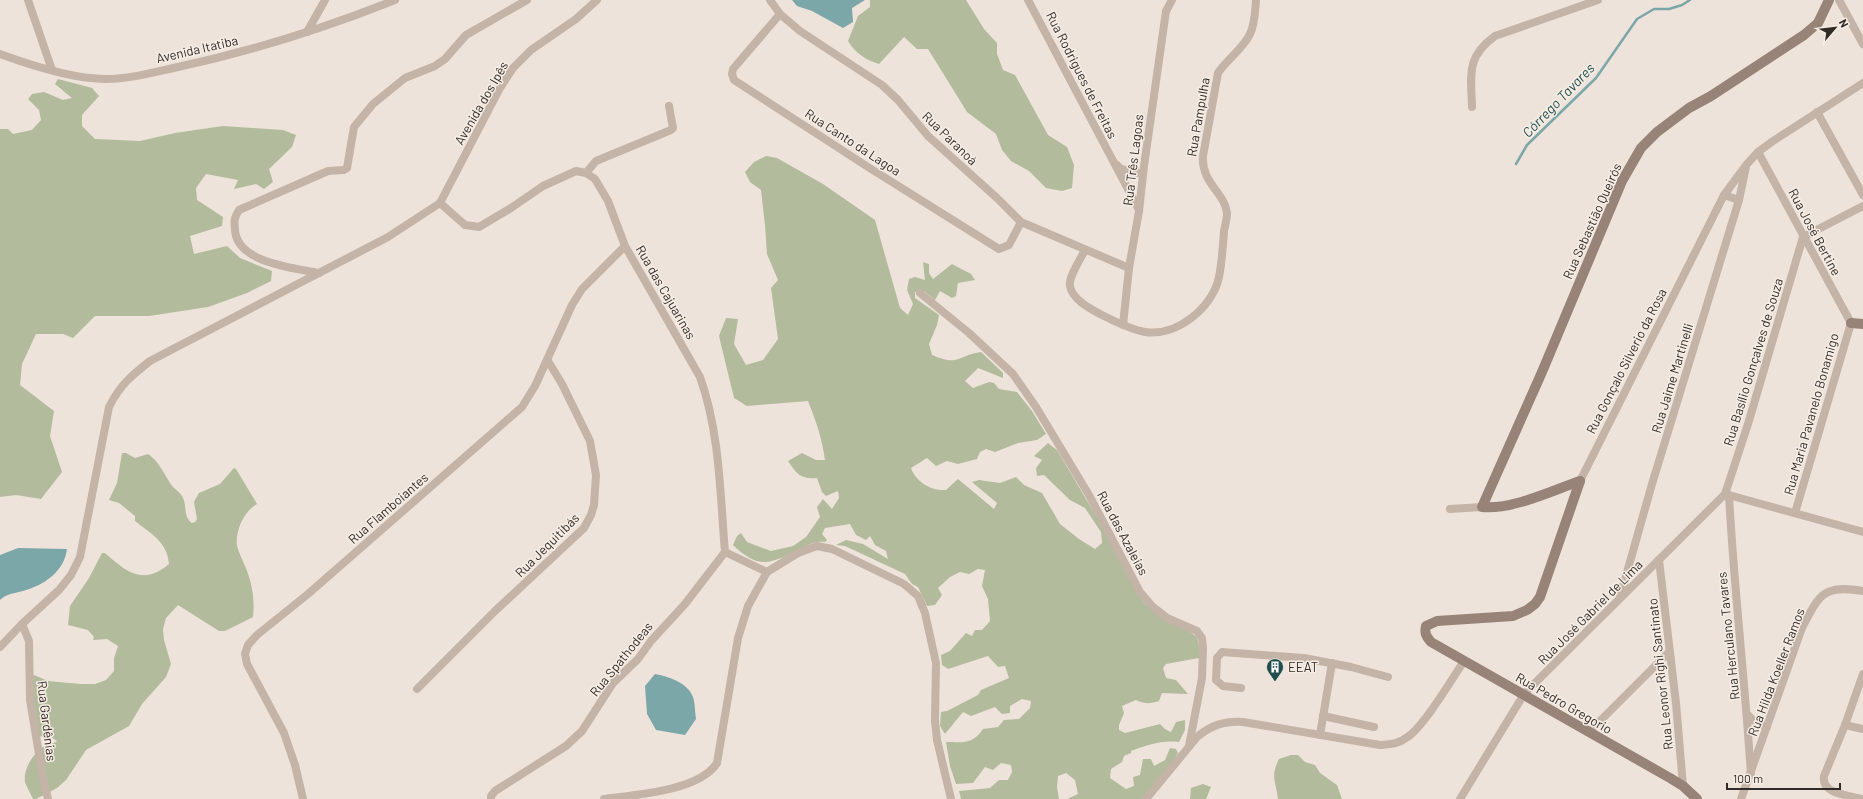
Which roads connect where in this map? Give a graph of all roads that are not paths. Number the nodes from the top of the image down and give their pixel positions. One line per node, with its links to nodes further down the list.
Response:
1 (28, 0): 17 (street)
2 (324, 0): 14 (street)
3 (395, 0): 14 (street, Avenida Itatiba)
4 (527, 0): 38 (street)
5 (597, 0): 30 (street, Avenida dos Ipês)
6 (770, 0): 13 (street, Rua Paranoá)
7 (1028, 0): 23 (street, Rua Rodrigues de Freitas)
8 (1172, 0): 26 (street, Rua Três Lagoas)
9 (1256, 0): 42 (street, Rua Pampulha)
10 (1598, 0): 20 (street)
11 (1828, 0): 46 (street, Rua Sebastião Queirós)
12 (1838, 0): 15 (street)
13 (780, 14): 33 (street, Rua Paranoá); 33 (street, Rua Canto da Lagoa)
14 (307, 32): 17 (street, Avenida Itatiba)
15 (1863, 44)
16 (0, 54): 17 (street, Avenida Itatiba)
17 (52, 70)
18 (1863, 82): 21 (street, Rua Gonçalo Silverio da Rosa)
19 (669, 106): 25 (street)
20 (1472, 107)
21 (1817, 112): 22 (street, Rua Gonçalo Silverio da Rosa); 28 (street)
22 (1758, 152): 24 (street, Rua Gonçalo Silverio da Rosa); 34 (street, Rua José Bertine)
23 (1113, 161): 26 (street); 32 (street, Rua Rodrigues de Freitas)
24 (1747, 164): 27 (street, Rua Gonçalo Silverio da Rosa); 29 (street, Rua Jaime Martinelli)
25 (586, 172): 30 (street); 35 (street, Rua das Cajuarinas)
26 (1143, 174): 32 (street, Rua Três Lagoas)
27 (1724, 195): 29 (street); 44 (street, Rua Gonçalo Silverio da Rosa)
28 (1863, 195)
29 (1739, 200): 54 (street, Rua Jaime Martinelli)
30 (440, 202): 38 (street)
31 (1863, 206): 34 (street)
32 (1139, 211): 37 (street, Rua Três Lagoas)
33 (1021, 222): 36 (street, Rua Paranoá)
34 (1803, 236): 40 (street, Rua José Bertine); 45 (street, Rua Basílio Gonçalves de Souza)
35 (625, 246): 43 (street, Rua Flamboiantes); 50 (street, Rua das Cajuarinas)
36 (1085, 250): 37 (street, Rua Paranoá); 42 (street, Rua Pampulha)
37 (1129, 268): 42 (street, Rua Três Lagoas)
38 (319, 273): 55 (street)
39 (920, 293): 74 (street, Rua das Azaleias)
40 (1851, 323): 41 (street); 48 (street, Rua Maria Pavanelo Bonamigo)
41 (1863, 324)
42 (1123, 325)
43 (548, 361): 64 (street, Rua Jequitibás); 78 (street, Rua Flamboiantes)
44 (1580, 481): 46 (street); 56 (street, Rua Gonçalo Silverio da Rosa)
45 (1727, 494): 48 (street); 51 (street, Rua José Gabriel de Lima); 66 (street, Rua Herculano Tavares)
46 (1482, 507): 47 (street)
47 (1450, 509)
48 (1795, 513): 49 (street)
49 (1863, 532)
50 (725, 552): 52 (street); 79 (street, Rua Spathodeas)
51 (1659, 560): 54 (street, Rua José Gabriel de Lima); 58 (street, Rua Leonor Righi Santinato)
52 (767, 572): 80 (street); 81 (street)
53 (1863, 591): 70 (street, Rua Hilda Koeller Ramos)
54 (1620, 598): 65 (street, Rua José Gabriel de Lima)
55 (22, 624): 57 (street); 77 (street, Rua Gardênias)
56 (1426, 626): 59 (street, Rua Pedro Gregorio)
57 (0, 648)
58 (1669, 652): 72 (street); 76 (street, Rua Leonor Righi Santinato)
59 (1464, 661): 65 (street, Rua Pedro Gregorio); 73 (street)
60 (1332, 663): 62 (street); 63 (street); 67 (street)
61 (1863, 674): 68 (street)
62 (1388, 677)
63 (1240, 688)
64 (417, 689)
65 (1524, 694): 72 (street, Rua Pedro Gregorio); 83 (street, Rua José Gabriel de Lima)
66 (1747, 714): 70 (street); 75 (street, Rua Herculano Tavares)
67 (1323, 716): 69 (street); 73 (street)
68 (1845, 725): 71 (street); 86 (street)
69 (1374, 727)
70 (1767, 727): 75 (street, Rua Hilda Koeller Ramos)
71 (1863, 729)
72 (1588, 732): 76 (street, Rua Pedro Gregorio)
73 (1320, 735): 74 (street)
74 (1189, 746): 82 (street, Rua das Azaleias)
75 (1751, 775): 85 (street, Rua Hilda Koeller Ramos)
76 (1683, 786): 84 (street, Rua Pedro Gregorio)
77 (48, 799)
78 (304, 799)
79 (491, 799)
80 (604, 799)
81 (951, 799)
82 (1146, 799)
83 (1460, 799)
84 (1697, 799)
85 (1741, 799)
86 (1862, 799)

